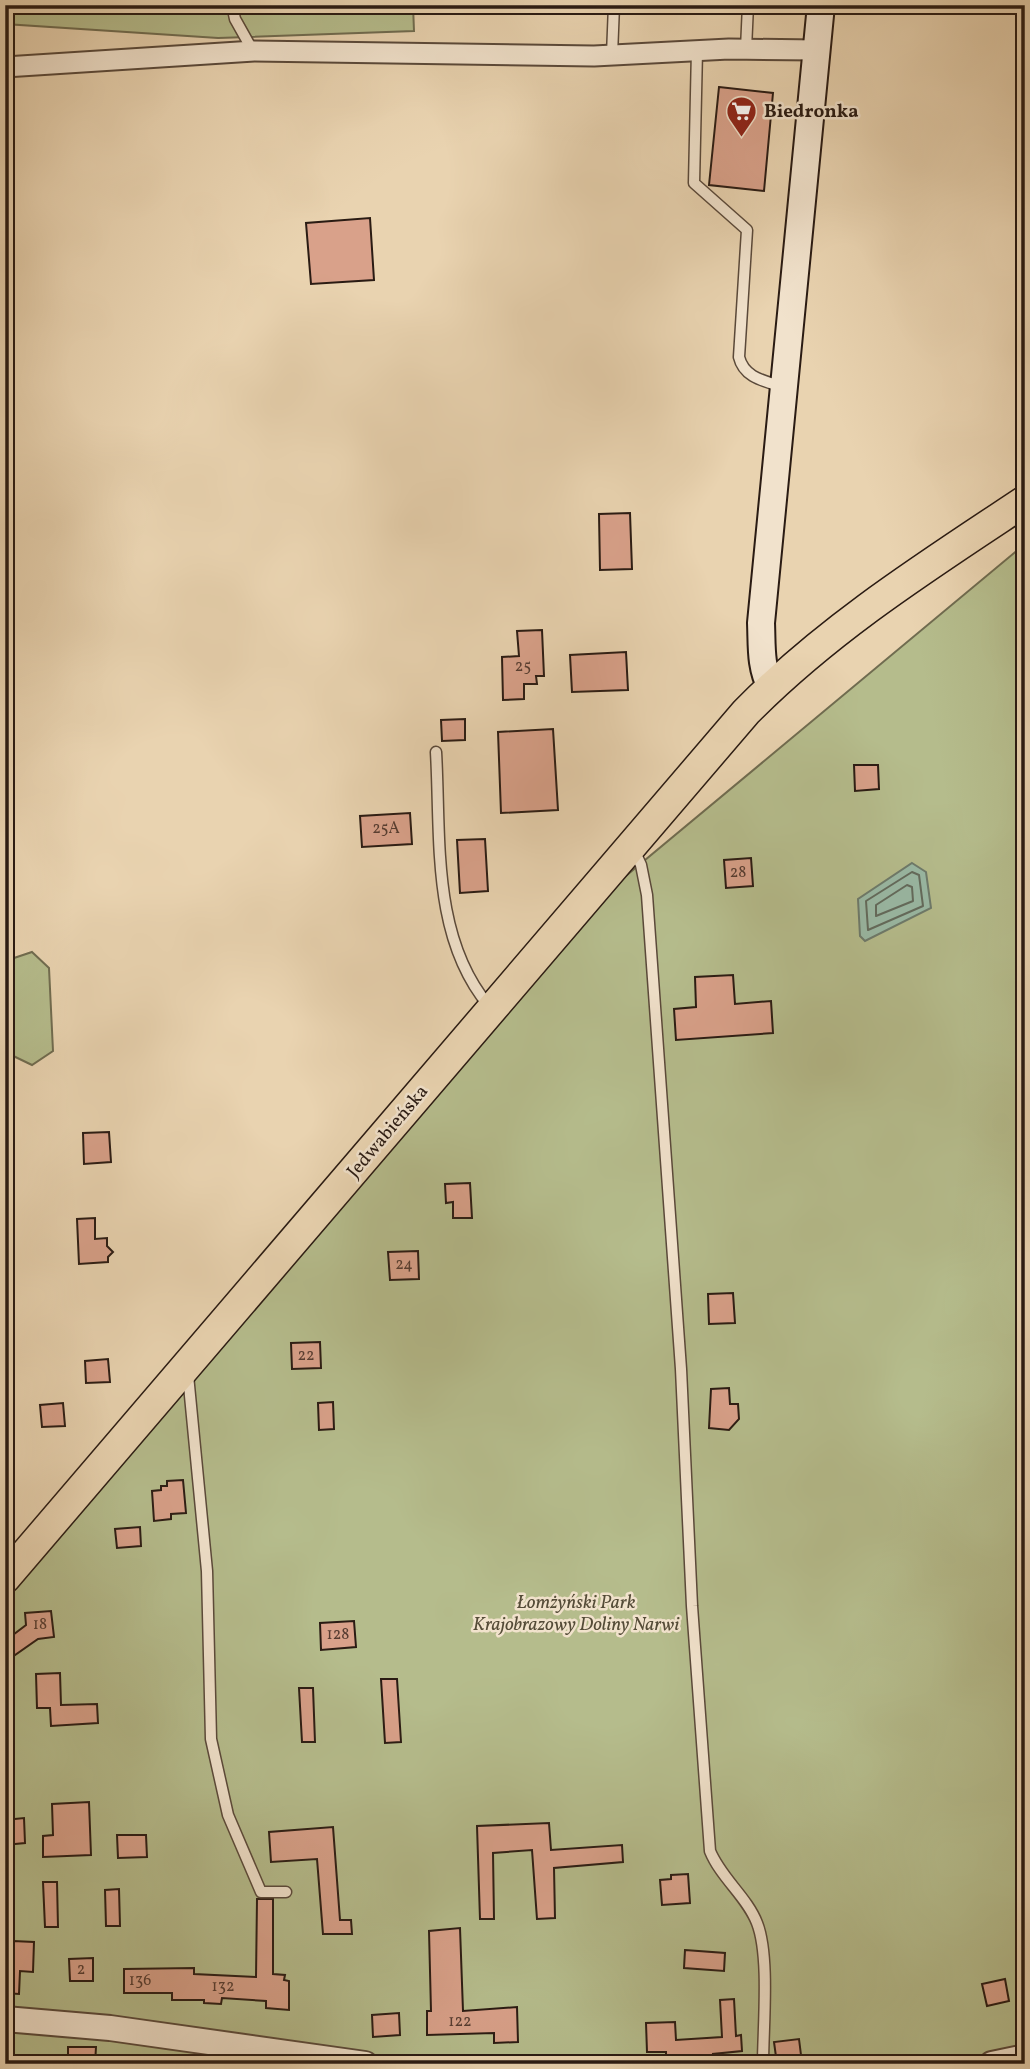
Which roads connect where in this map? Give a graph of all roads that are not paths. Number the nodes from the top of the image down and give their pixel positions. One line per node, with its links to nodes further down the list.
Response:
1 (232, 5): 8 (lane)
2 (614, 5): 9 (lane)
3 (748, 5): 5 (lane)
4 (821, 5): 7 (main road)
5 (746, 49): 6 (street); 7 (street)
6 (697, 50): 9 (street); 11 (lane)
7 (817, 50): 11 (main road)
8 (254, 51): 9 (street); 10 (street)
9 (612, 55)
10 (5, 67)
11 (783, 387): 13 (main road)
12 (1025, 501): 13 (main road, Jedwabieńska)
13 (771, 687): 15 (main road, Jedwabieńska)
14 (436, 752): 16 (lane)
15 (632, 846): 16 (main road, Jedwabieńska); 23 (lane)
16 (492, 1009): 17 (main road, Jedwabieńska)
17 (187, 1368): 18 (main road, Jedwabieńska); 19 (lane)
18 (5, 1578)
19 (286, 1892)
20 (5, 2019): 22 (street)
21 (1025, 2057): 24 (street)
22 (365, 2064)
23 (763, 2064)
24 (992, 2064)

